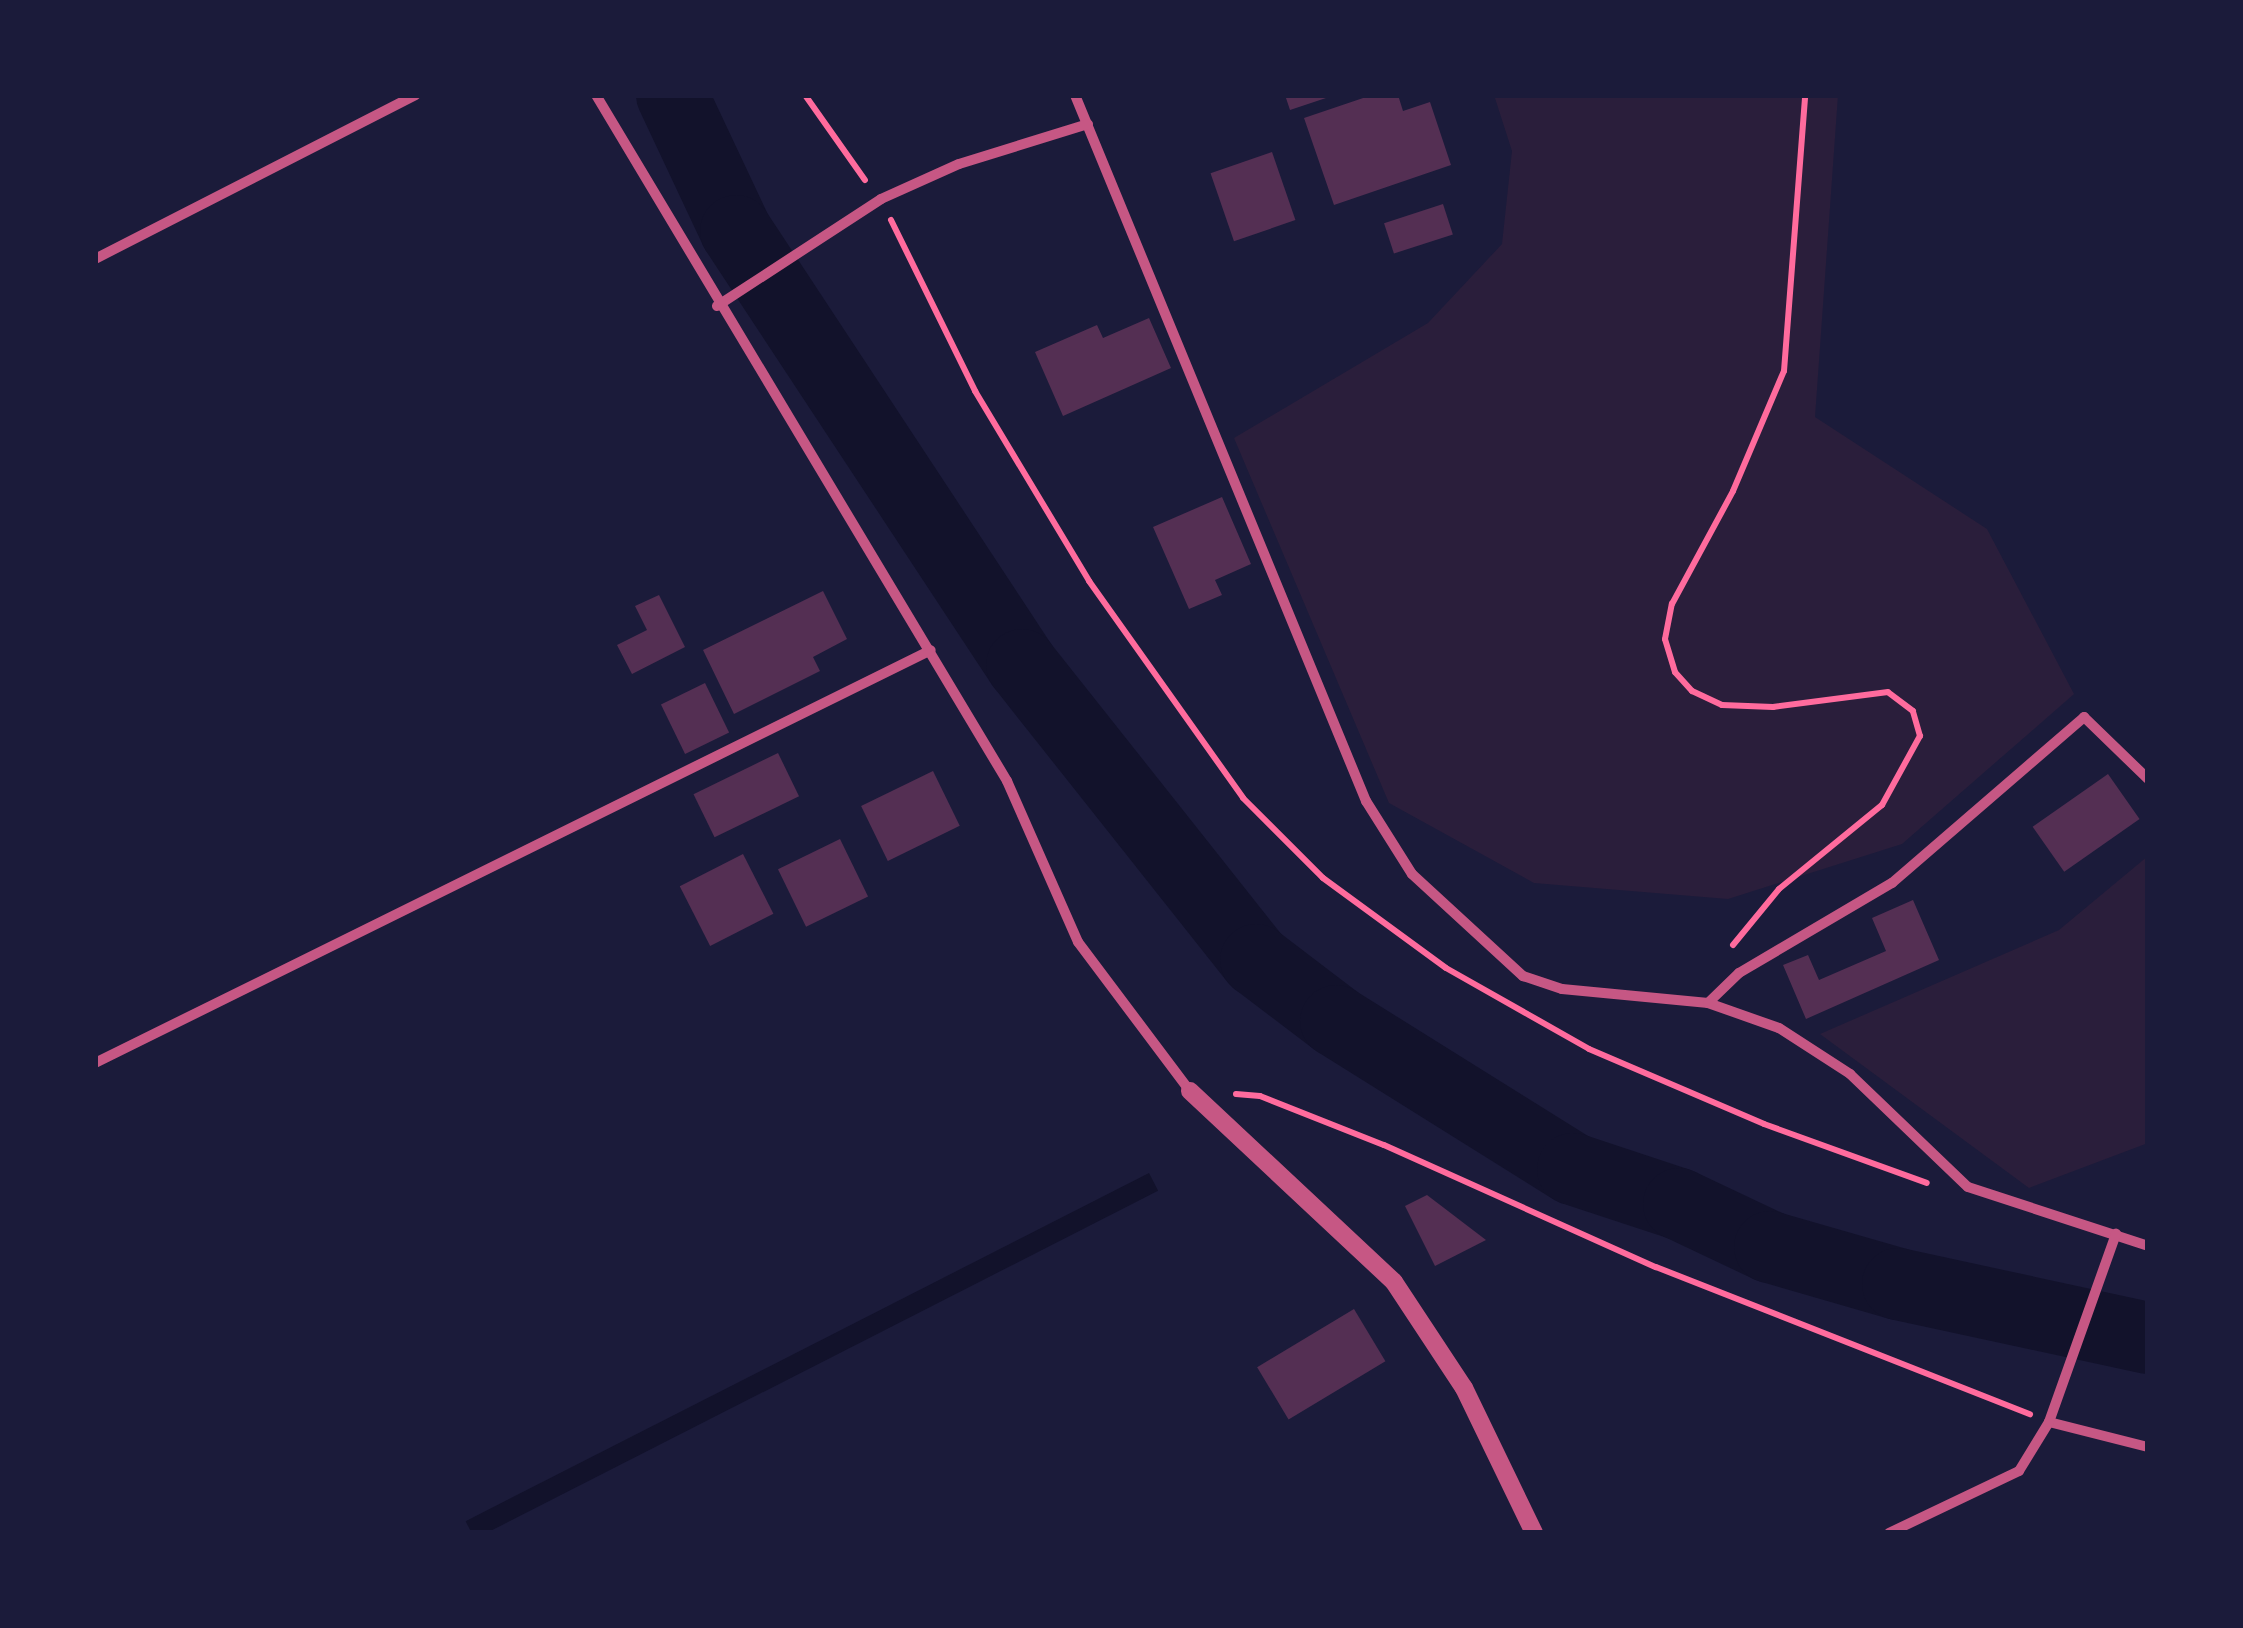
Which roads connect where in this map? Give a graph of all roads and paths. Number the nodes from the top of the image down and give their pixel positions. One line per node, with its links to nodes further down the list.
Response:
1 (415, 95): 8 (street)
2 (596, 95): 9 (street)
3 (805, 95): 7 (path)
4 (1075, 95): 6 (street)
5 (1806, 95): 12 (path)
6 (1088, 124): 7 (street); 13 (street)
7 (881, 199): 9 (street)
8 (95, 258)
9 (717, 306): 10 (street)
10 (930, 650): 14 (street); 15 (street)
11 (2148, 779): 13 (street)
12 (1726, 954)
13 (1708, 1003): 16 (street)
14 (95, 1063)
15 (1190, 1091): 18 (path); 20 (street)
16 (2116, 1234): 17 (street); 18 (street)
17 (2148, 1246)
18 (2048, 1422): 19 (street); 21 (street)
19 (2148, 1447)
20 (1534, 1533)
21 (1889, 1533)

